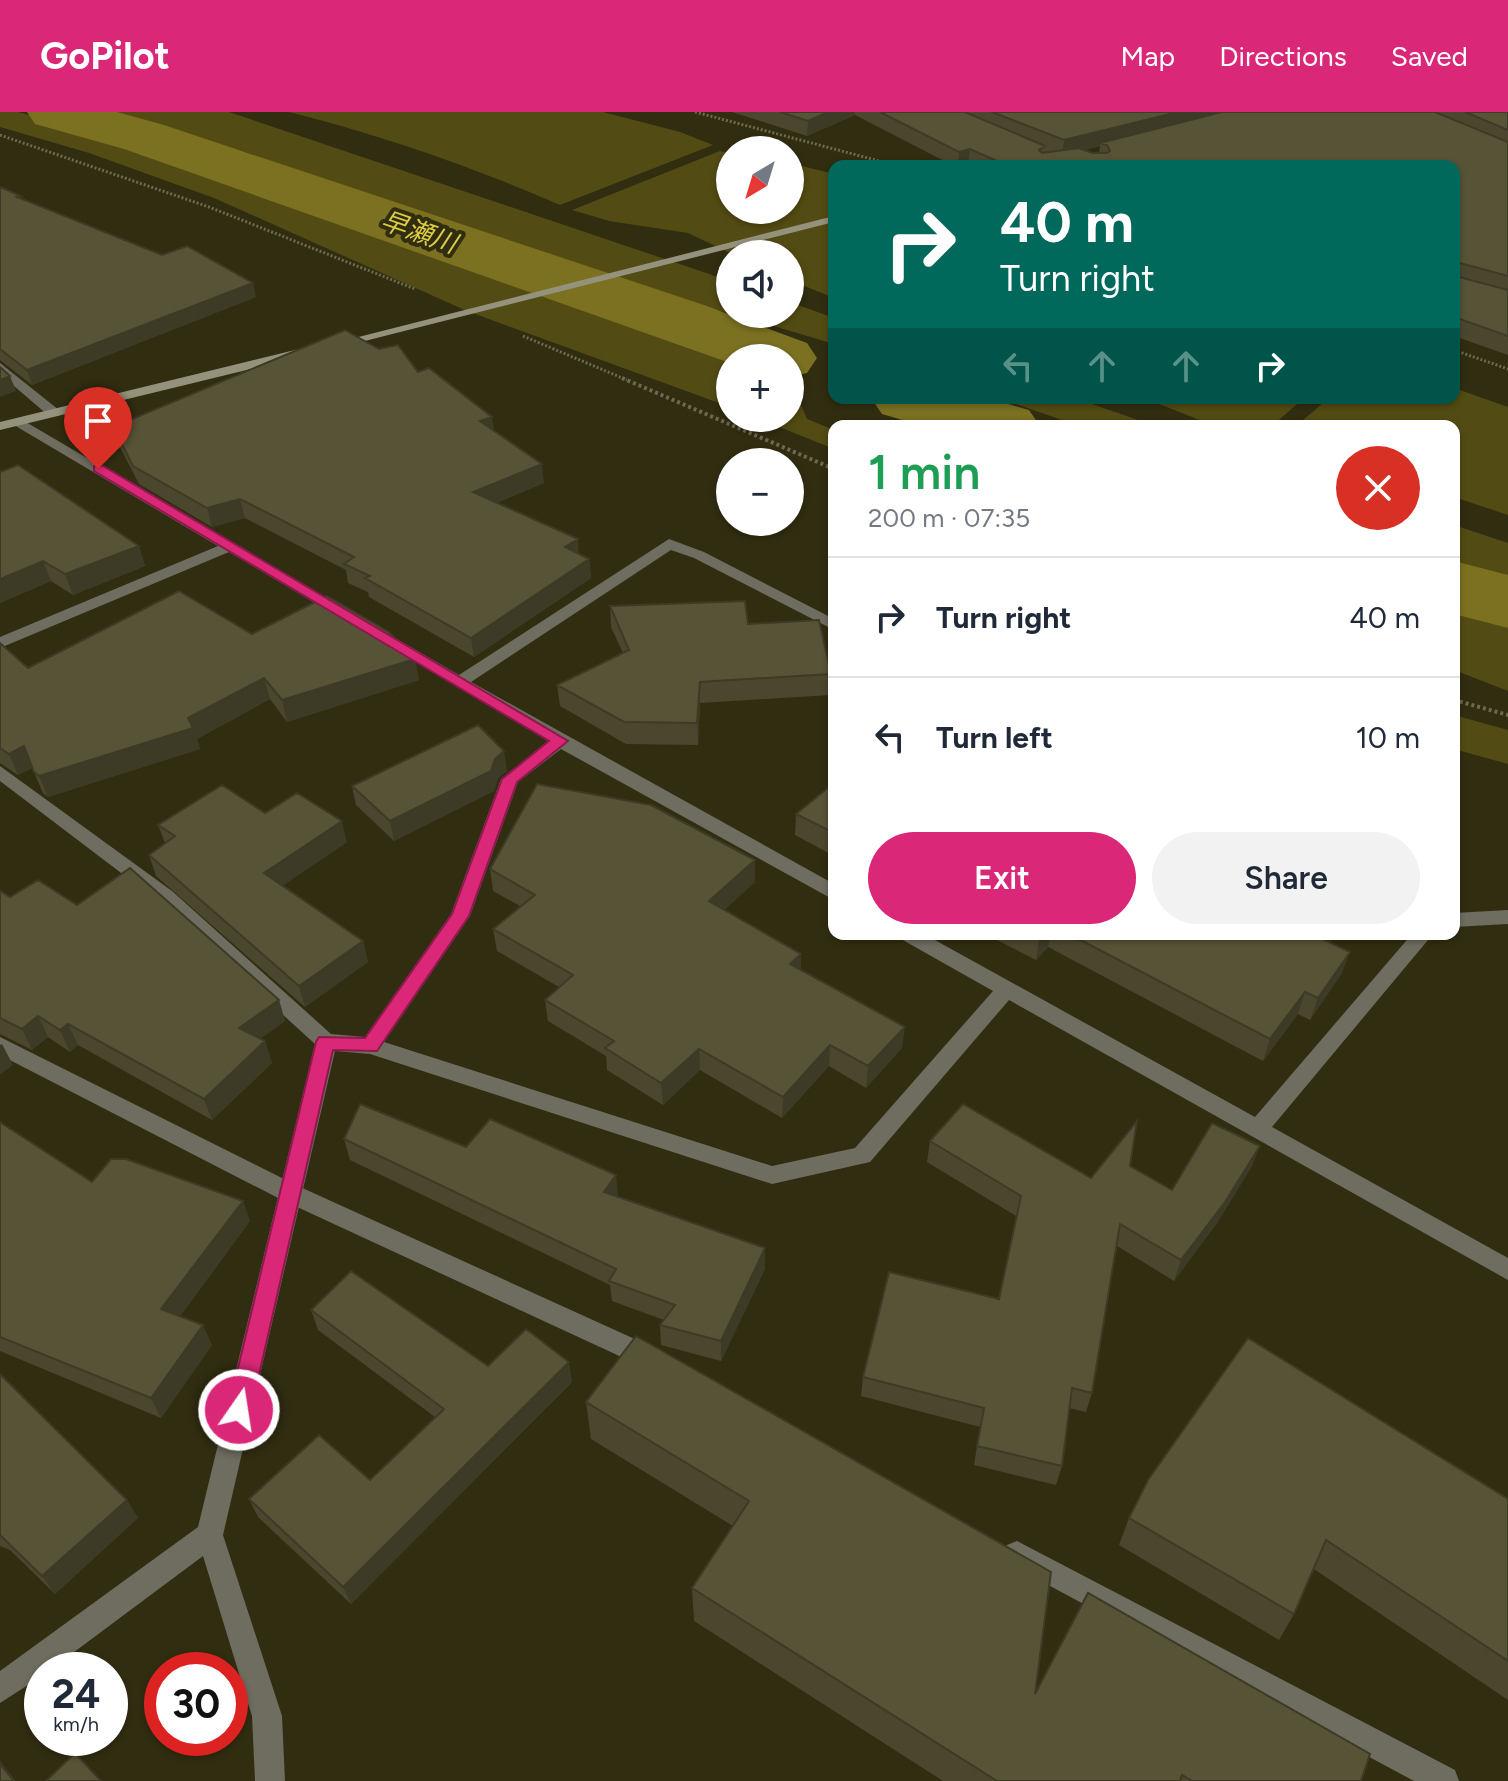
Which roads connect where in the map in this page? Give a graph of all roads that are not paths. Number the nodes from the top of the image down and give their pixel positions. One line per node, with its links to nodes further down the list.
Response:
1 (828, 221): 3 (street)
2 (0, 367): 3 (street)
3 (54, 413): 4 (street)
4 (19, 422): 5 (street); 6 (street)
5 (0, 426)
6 (230, 546): 8 (street); 9 (street)
7 (828, 622): 9 (street)
8 (0, 643)
9 (460, 682): 10 (street)
10 (560, 741): 12 (street); 20 (street)
11 (0, 772): 18 (street)
12 (828, 890)
13 (1508, 917): 14 (street)
14 (1460, 920)
15 (919, 940): 17 (street)
16 (1418, 940): 21 (street)
17 (1007, 989): 20 (street); 21 (street)
18 (326, 1042): 20 (street); 22 (street)
19 (0, 1045): 22 (street)
20 (370, 1046)
21 (1257, 1130): 23 (street)
22 (290, 1193): 24 (street); 25 (street)
23 (1508, 1270)
24 (669, 1369)
25 (210, 1535): 27 (street); 28 (street)
26 (993, 1541): 29 (street)
27 (0, 1689)
28 (270, 1781)
29 (1444, 1781)

